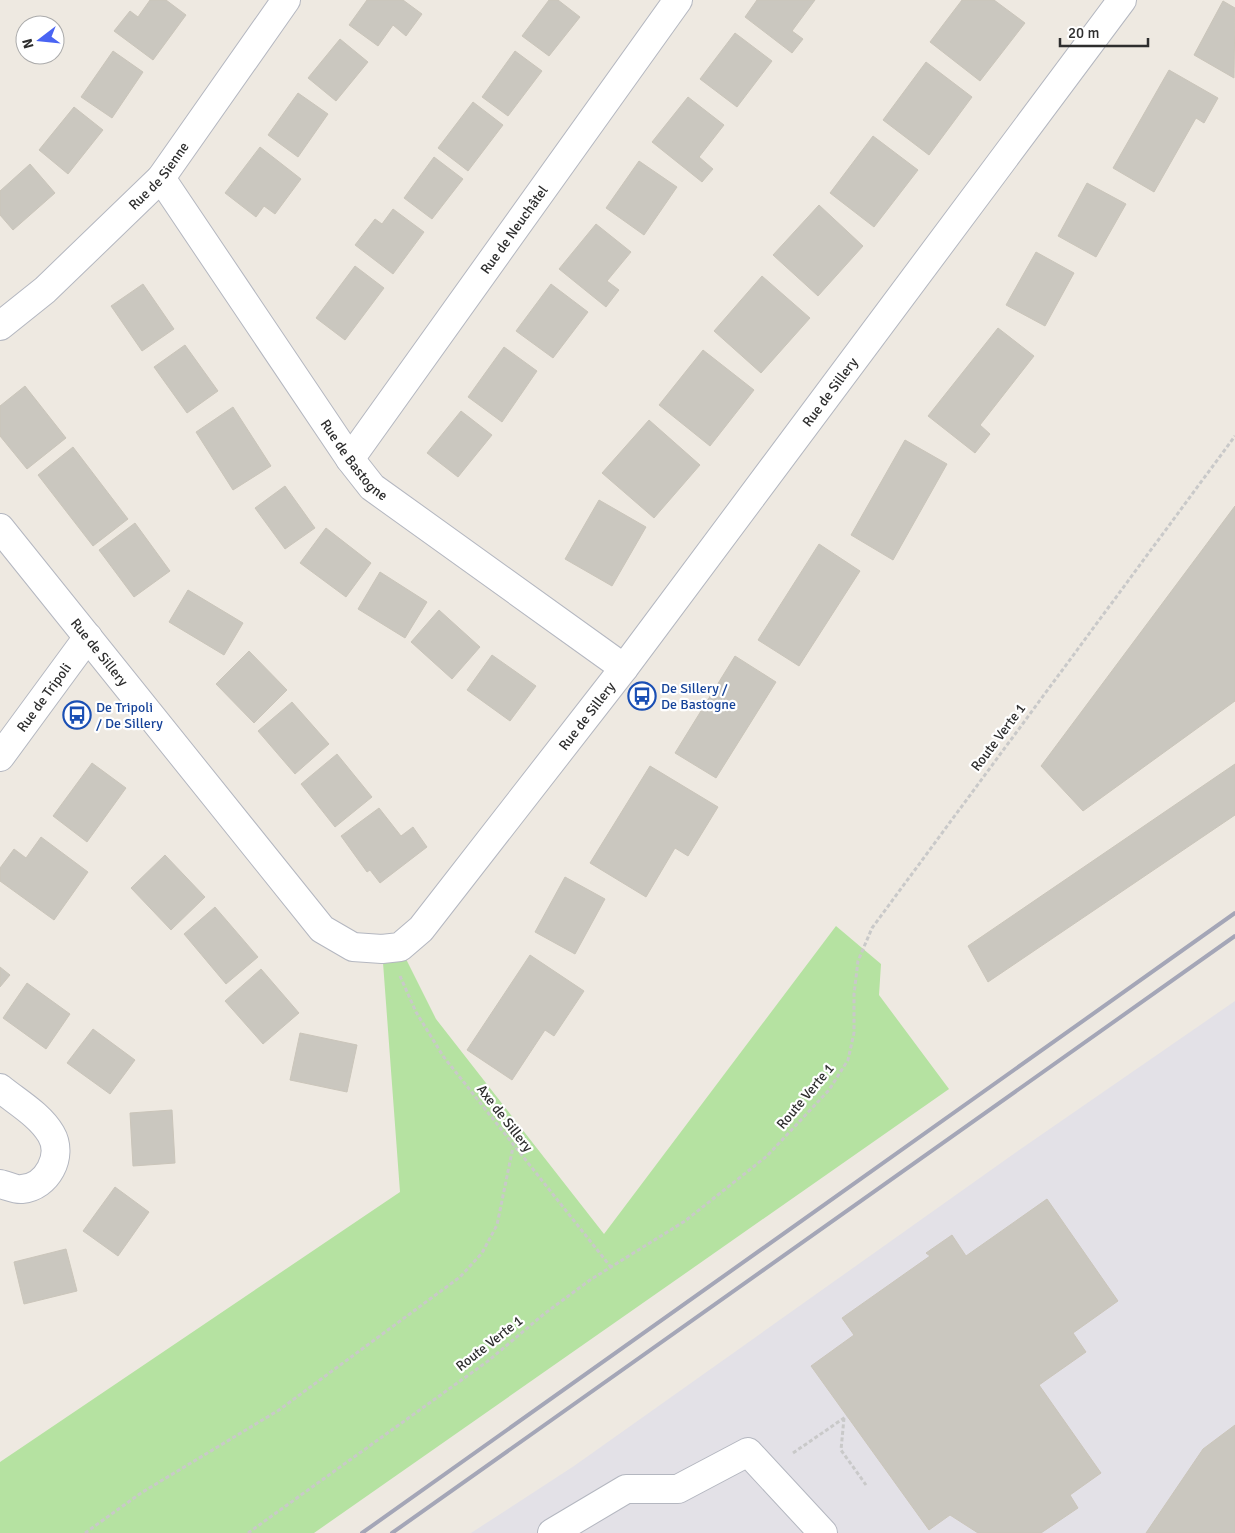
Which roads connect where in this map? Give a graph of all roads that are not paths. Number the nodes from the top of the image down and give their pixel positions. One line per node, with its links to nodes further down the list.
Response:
1 (286, 0): 4 (street, Rue de Sienne)
2 (678, 0): 6 (street, Rue de Neuchâtel)
3 (1122, 0): 9 (street, Rue de Sillery)
4 (160, 178): 5 (street, Rue de Sienne); 6 (street, Rue de Bastogne)
5 (0, 326)
6 (350, 459): 9 (street, Rue de Bastogne)
7 (0, 528): 8 (street, Rue de Sillery)
8 (88, 637): 9 (street, Rue de Sillery); 10 (street, Rue de Tripoli)
9 (624, 668)
10 (0, 757)
11 (0, 1088): 12 (street)
12 (0, 1184)
13 (552, 1533): 14 (street)
14 (823, 1533)

